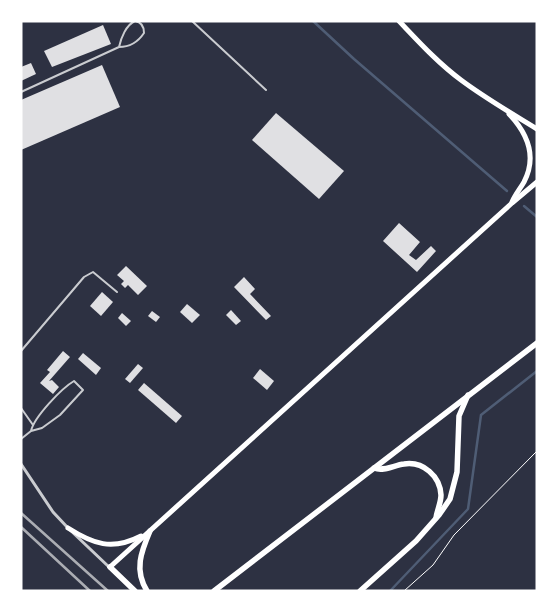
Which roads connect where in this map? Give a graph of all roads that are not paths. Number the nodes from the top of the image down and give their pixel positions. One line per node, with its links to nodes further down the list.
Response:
1 (192, 21): 4 (lane)
2 (399, 21): 6 (main road)
3 (119, 47): 3 (lane); 5 (lane)
4 (266, 90)
5 (21, 92)
6 (504, 109): 7 (main road); 9 (main road)
7 (537, 129)
8 (537, 157): 9 (main road)
9 (530, 167): 11 (main road)
10 (537, 182): 11 (main road)
11 (512, 203): 24 (main road)
12 (117, 292): 14 (lane)
13 (537, 343): 15 (main road)
14 (21, 351)
15 (468, 395): 21 (main road); 22 (main road)
16 (21, 408): 17 (lane)
17 (33, 425): 18 (lane); 18 (lane)
18 (32, 431): 19 (lane)
19 (21, 439)
20 (21, 464): 23 (street)
21 (374, 468): 22 (main road); 28 (main road)
22 (436, 518): 29 (main road)
23 (68, 528): 24 (main road); 25 (street)
24 (150, 531): 25 (main road); 27 (main road)
25 (110, 567): 26 (main road)
26 (135, 591)
27 (147, 591)
28 (214, 591)
29 (360, 591)

